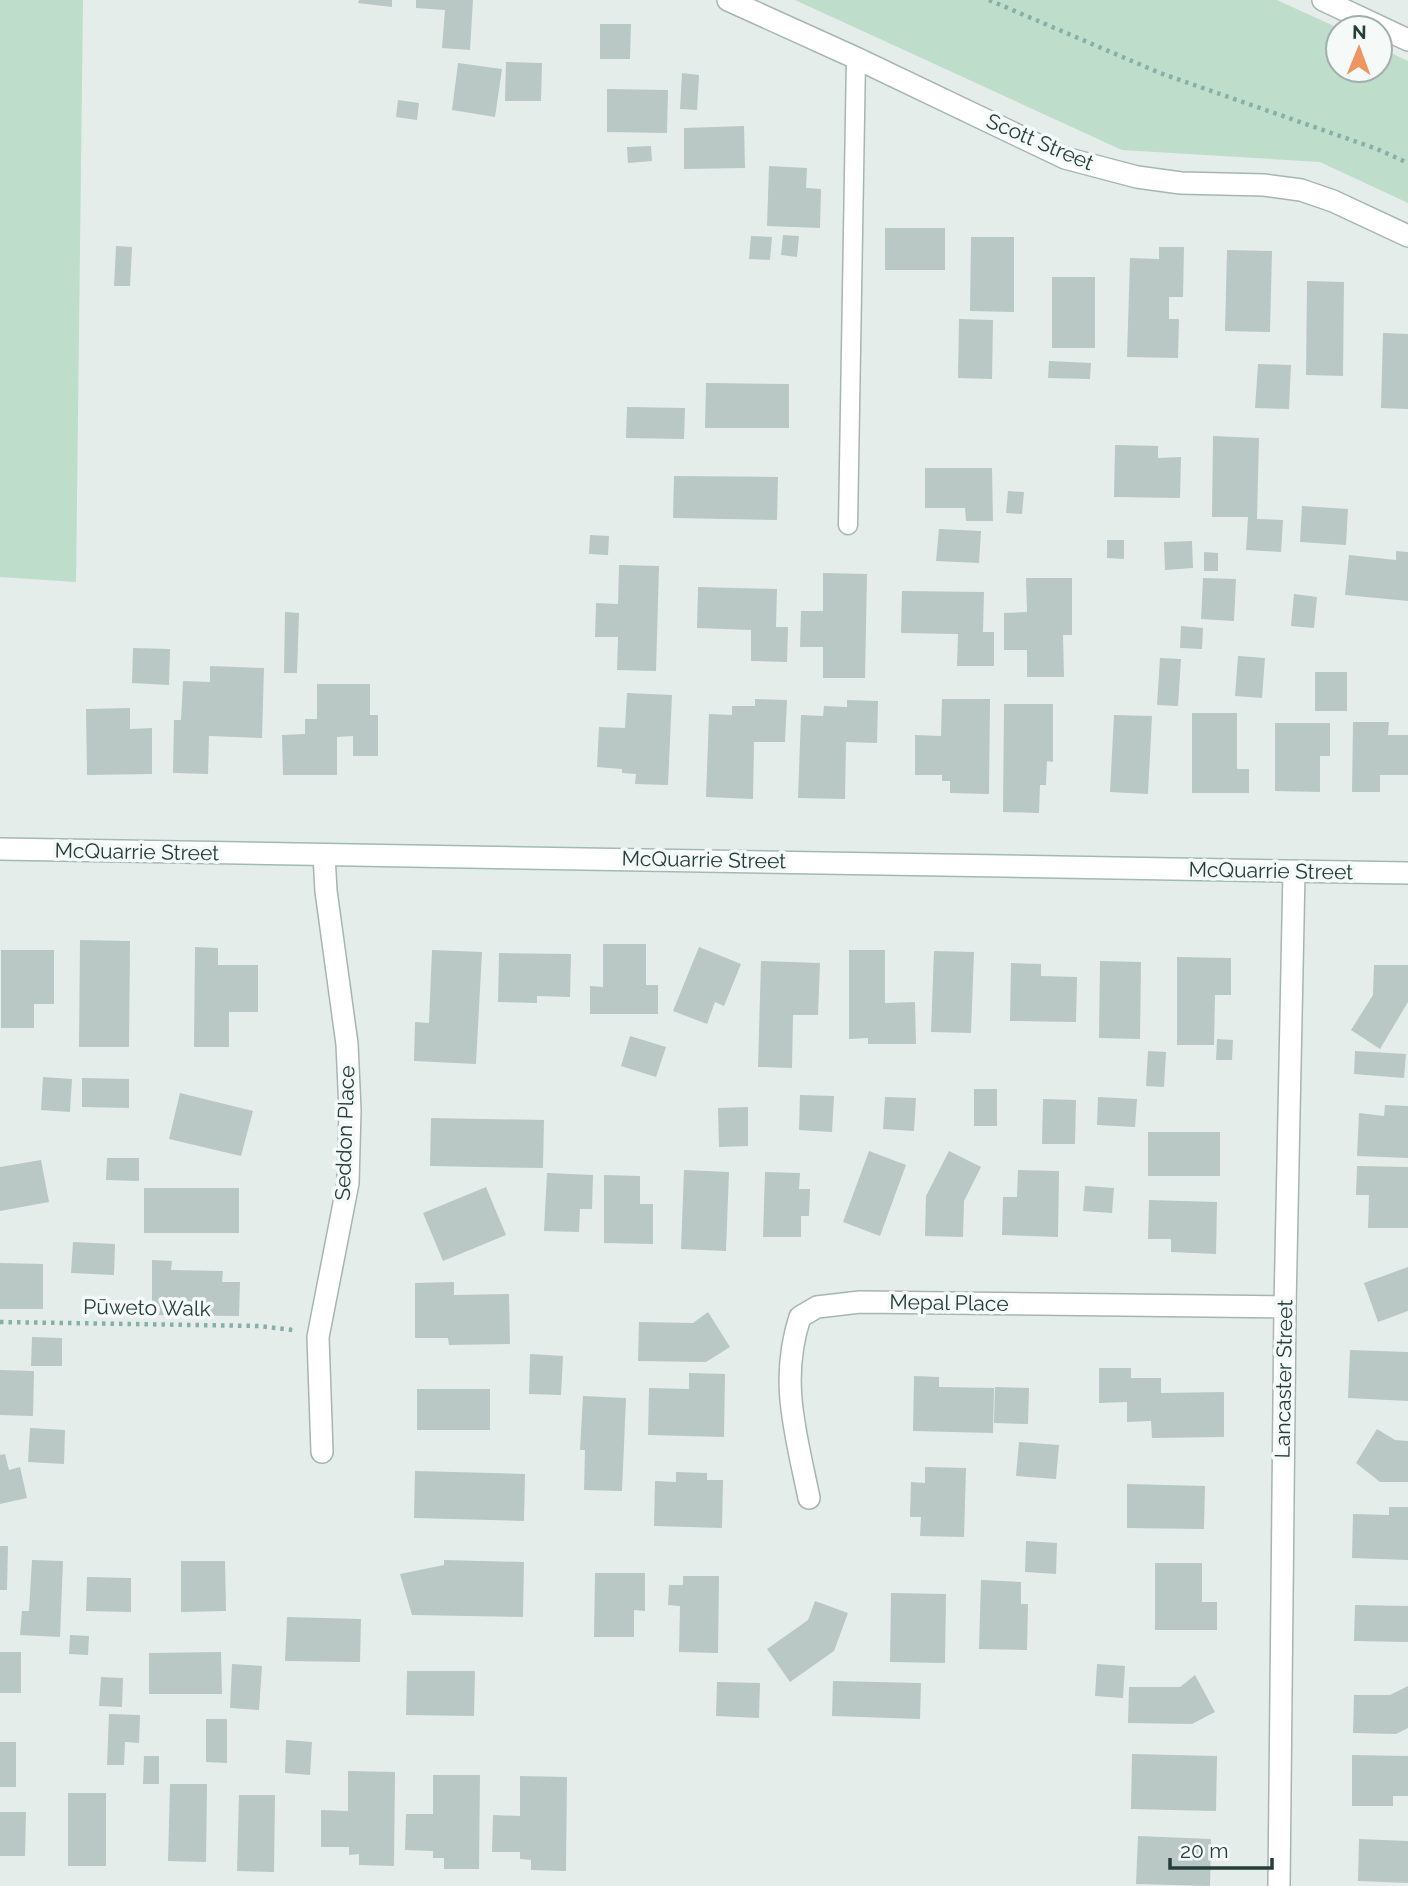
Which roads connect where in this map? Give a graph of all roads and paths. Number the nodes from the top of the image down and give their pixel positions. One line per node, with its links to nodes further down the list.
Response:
1 (727, 0): 5 (street, Scott Street)
2 (989, 0): 6 (path)
3 (1323, 0): 4 (street)
4 (1408, 40)
5 (856, 58): 7 (street, Scott Street); 8 (lane)
6 (1408, 163)
7 (1408, 236)
8 (848, 525)
9 (0, 849): 10 (street, McQuarrie Street)
10 (324, 855): 11 (street, McQuarrie Street); 16 (street, Seddon Place)
11 (1294, 872): 12 (street, McQuarrie Street); 13 (street, Lancaster Street)
12 (1408, 873)
13 (1285, 1307): 17 (street, Mepal Place); 18 (street, Lancaster Street)
14 (0, 1322): 15 (path, Pūweto Walk)
15 (294, 1330)
16 (322, 1452)
17 (809, 1497)
18 (1279, 1886)

